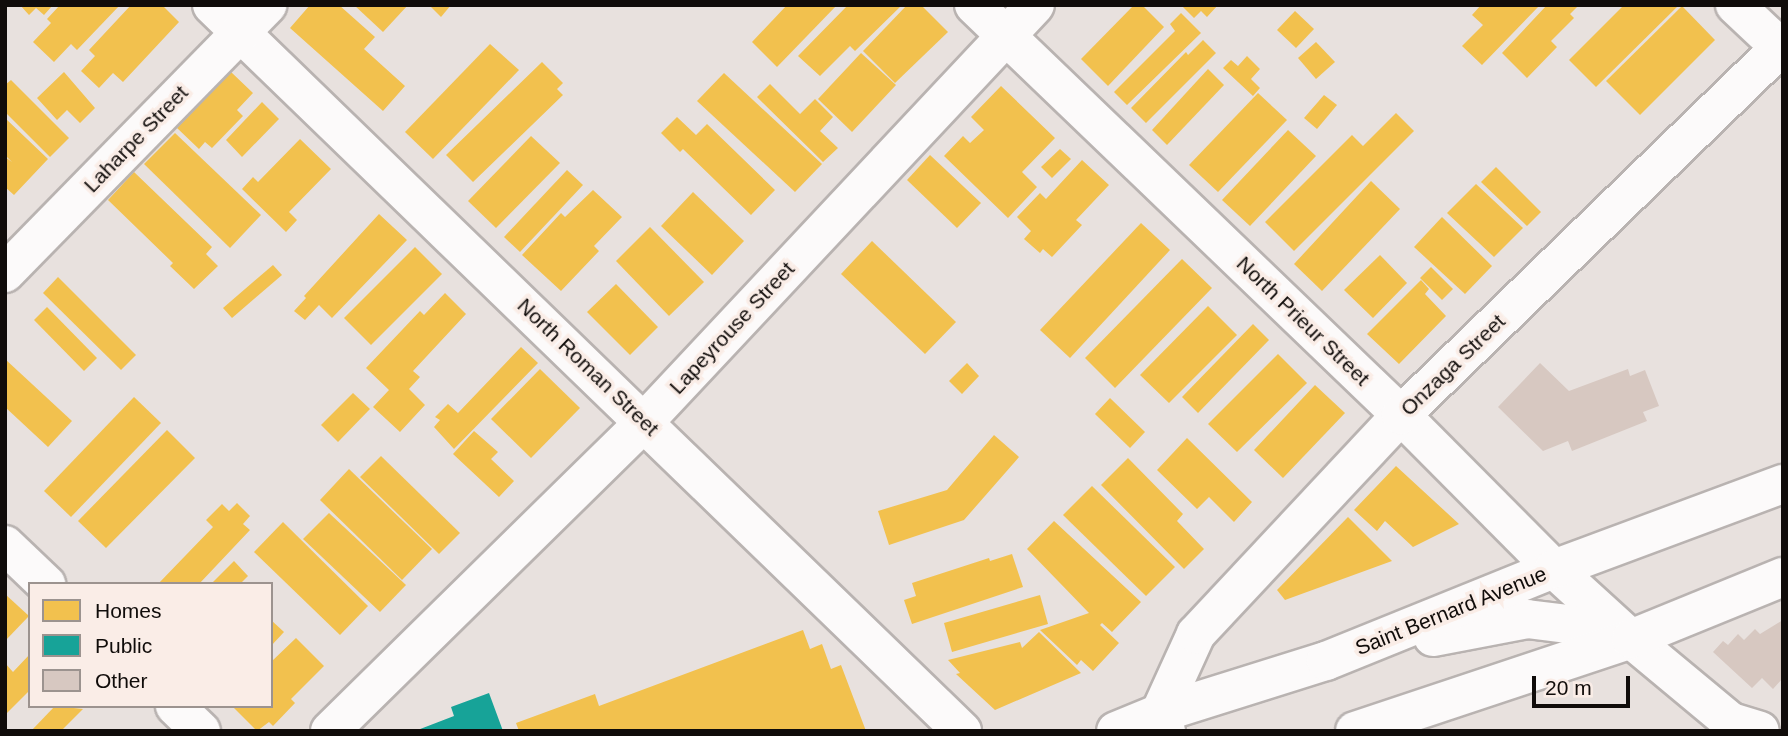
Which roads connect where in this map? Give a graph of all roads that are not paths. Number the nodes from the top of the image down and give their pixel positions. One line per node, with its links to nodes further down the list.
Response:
1 (212, 5): 6 (street, North Roman Street)
2 (268, 5): 6 (street, Laharpe Street)
3 (974, 5): 7 (street, North Prieur Street)
4 (1035, 5): 7 (street, Lapeyrouse Street)
5 (1735, 5): 8 (street)
6 (241, 33): 9 (street, Laharpe Street); 11 (street, North Roman Street)
7 (1006, 35): 10 (street, North Prieur Street); 11 (street, Lapeyrouse Street)
8 (1782, 47): 10 (street, Onzaga Street)
9 (5, 273)
10 (1401, 415): 14 (street, North Prieur Street); 20 (street, Onzaga Street)
11 (645, 421): 22 (street, Lapeyrouse Street); 23 (street, North Roman Street)
12 (1783, 484): 14 (street, Saint Bernard Avenue)
13 (5, 545): 16 (street)
14 (1554, 569): 17 (street, North Prieur Street); 18 (street, Saint Bernard Avenue)
15 (1783, 577): 17 (street)
16 (44, 582)
17 (1630, 639): 18 (street); 25 (street); 26 (street, North Prieur Street)
18 (1326, 661): 20 (street, Saint Bernard Avenue)
19 (177, 708): 21 (street)
20 (1163, 722): 24 (street, Saint Bernard Avenue)
21 (201, 731)
22 (330, 731)
23 (962, 731)
24 (1116, 731)
25 (1355, 731)
26 (1760, 731)

